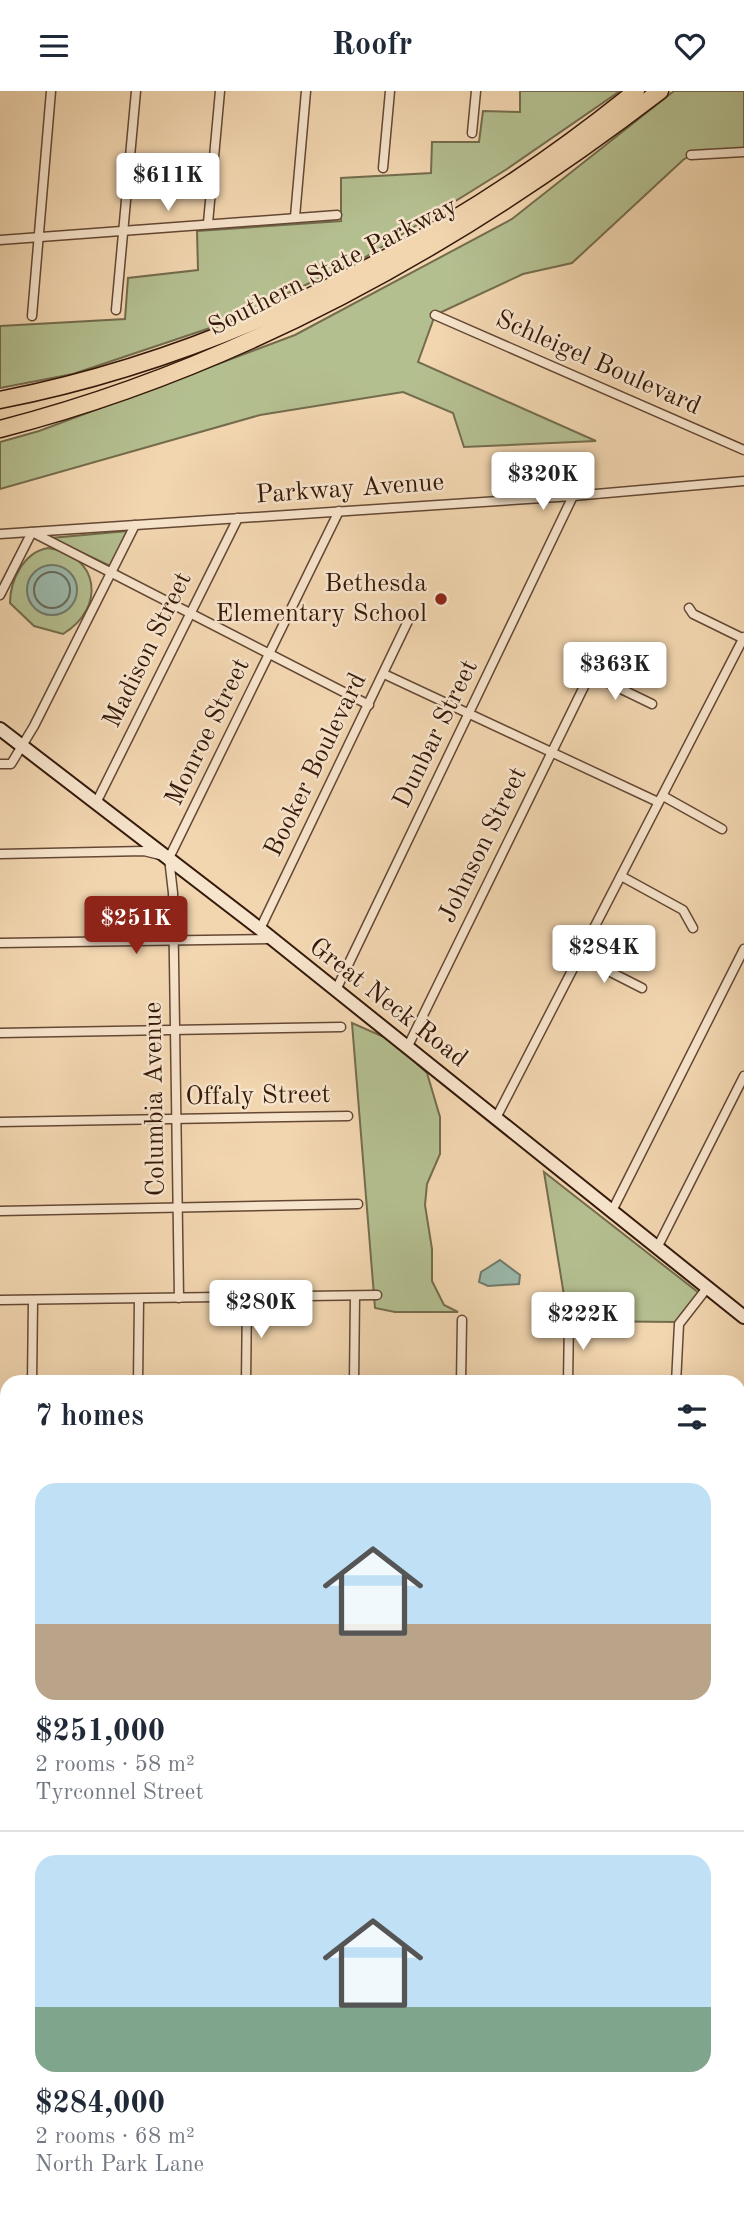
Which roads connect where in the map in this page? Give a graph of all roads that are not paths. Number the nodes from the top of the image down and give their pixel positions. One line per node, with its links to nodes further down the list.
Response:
1 (51, 91): 17 (street)
2 (136, 91): 16 (street)
3 (220, 91): 15 (street)
4 (306, 91): 14 (street)
5 (390, 91): 12 (street)
6 (476, 91): 9 (street)
7 (636, 91): 22 (highway, Southern State Parkway)
8 (660, 91): 23 (highway, Southern State Parkway)
9 (472, 133)
10 (744, 152): 11 (street)
11 (691, 155)
12 (383, 168)
13 (337, 215): 14 (street)
14 (295, 217): 15 (street)
15 (208, 223): 16 (street)
16 (123, 232): 17 (street); 19 (street)
17 (38, 237): 18 (street); 21 (street)
18 (0, 240)
19 (116, 310)
20 (435, 315): 24 (street, Schleigel Boulevard)
21 (32, 316)
22 (0, 400)
23 (0, 429)
24 (744, 450)
25 (744, 481): 26 (street, Parkway Avenue)
26 (573, 496): 27 (street, Parkway Avenue); 44 (street, Dunbar Street)
27 (339, 511): 28 (street, Parkway Avenue); 38 (street, Monroe Street)
28 (238, 518): 29 (street, Parkway Avenue); 35 (street, Madison Street)
29 (135, 525): 30 (street, Parkway Avenue); 32 (street)
30 (32, 532): 31 (street, Parkway Avenue); 32 (street); 33 (street)
31 (0, 534)
32 (112, 573): 35 (street); 46 (street)
33 (0, 595)
34 (689, 608): 37 (street)
35 (190, 613): 38 (street); 50 (street, Madison Street)
36 (409, 619): 40 (street, Booker Boulevard)
37 (744, 638): 49 (street)
38 (271, 653): 43 (street); 53 (street, Monroe Street)
39 (596, 661): 41 (street, Johnson Street)
40 (384, 674): 43 (street, Booker Boulevard); 44 (street)
41 (590, 674): 42 (street); 47 (street, Johnson Street)
42 (652, 704)
43 (369, 705): 56 (street, Booker Boulevard)
44 (470, 714): 47 (street); 63 (street, Dunbar Street)
45 (0, 729): 46 (main road, Great Neck Road)
46 (22, 746): 48 (street); 50 (main road, Great Neck Road)
47 (551, 752): 49 (street); 67 (street, Johnson Street)
48 (0, 764)
49 (660, 799): 51 (street); 54 (street)
50 (97, 801): 53 (main road, Great Neck Road)
51 (722, 829)
52 (0, 854): 53 (street)
53 (169, 858): 56 (main road, Great Neck Road); 58 (street, Columbia Avenue)
54 (621, 876): 55 (street); 61 (street)
55 (693, 927)
56 (260, 929): 57 (main road, Great Neck Road)
57 (271, 939): 58 (street); 63 (main road, Great Neck Road)
58 (174, 941): 59 (street); 65 (street, Columbia Avenue)
59 (0, 943)
60 (744, 949): 76 (street)
61 (579, 956): 62 (street); 70 (street)
62 (642, 988)
63 (336, 990): 67 (main road, Great Neck Road)
64 (341, 1027): 65 (street)
65 (175, 1029): 66 (street); 71 (street, Columbia Avenue)
66 (0, 1033)
67 (408, 1047): 70 (main road, Great Neck Road)
68 (744, 1076): 77 (street)
69 (348, 1116): 71 (street, Offaly Street)
70 (496, 1118): 76 (main road, Great Neck Road)
71 (176, 1119): 72 (street, Offaly Street); 74 (street, Columbia Avenue)
72 (0, 1122)
73 (358, 1204): 74 (street)
74 (178, 1208): 75 (street); 82 (street, Columbia Avenue)
75 (0, 1211)
76 (612, 1212): 77 (main road, Great Neck Road)
77 (657, 1248): 78 (main road, Great Neck Road)
78 (707, 1288): 86 (main road, Great Neck Road); 95 (street)
79 (377, 1295): 80 (street)
80 (355, 1296): 81 (street); 92 (street)
81 (247, 1297): 82 (street); 91 (street)
82 (179, 1298): 83 (street)
83 (139, 1299): 85 (street); 90 (street)
84 (0, 1300): 85 (street)
85 (33, 1300): 89 (street)
86 (744, 1317)
87 (461, 1320): 93 (street)
88 (569, 1320): 94 (street)
89 (32, 1375)
90 (138, 1375)
91 (246, 1375)
92 (354, 1375)
93 (461, 1375)
94 (568, 1375)
95 (676, 1375)

